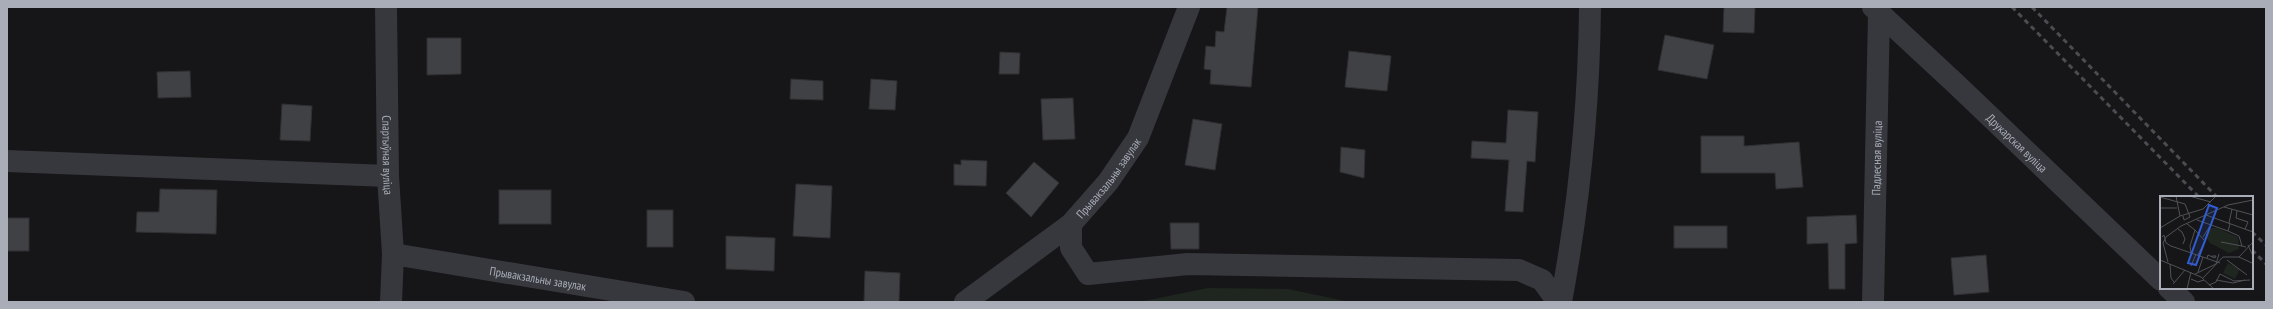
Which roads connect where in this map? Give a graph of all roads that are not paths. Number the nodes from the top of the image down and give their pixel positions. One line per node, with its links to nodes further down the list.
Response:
1 (386, 7): 6 (street, Спартыўная вуліца)
2 (1189, 7): 7 (street, Прывакзальны завулак)
3 (1590, 7): 14 (street)
4 (1876, 10): 9 (street, Друкарская вуліца); 15 (street, Падлесная вуліца)
5 (7, 161): 6 (street)
6 (388, 176): 8 (street, Спартыўная вуліца)
7 (1071, 224): 13 (street, Прывакзальны завулак); 14 (street)
8 (393, 254): 11 (street, Спартыўная вуліца); 12 (street, Прывакзальны завулак)
9 (2160, 279)
10 (2170, 289): 16 (street)
11 (391, 302)
12 (684, 302)
13 (965, 302)
14 (1560, 302)
15 (1873, 302)
16 (2184, 302)

